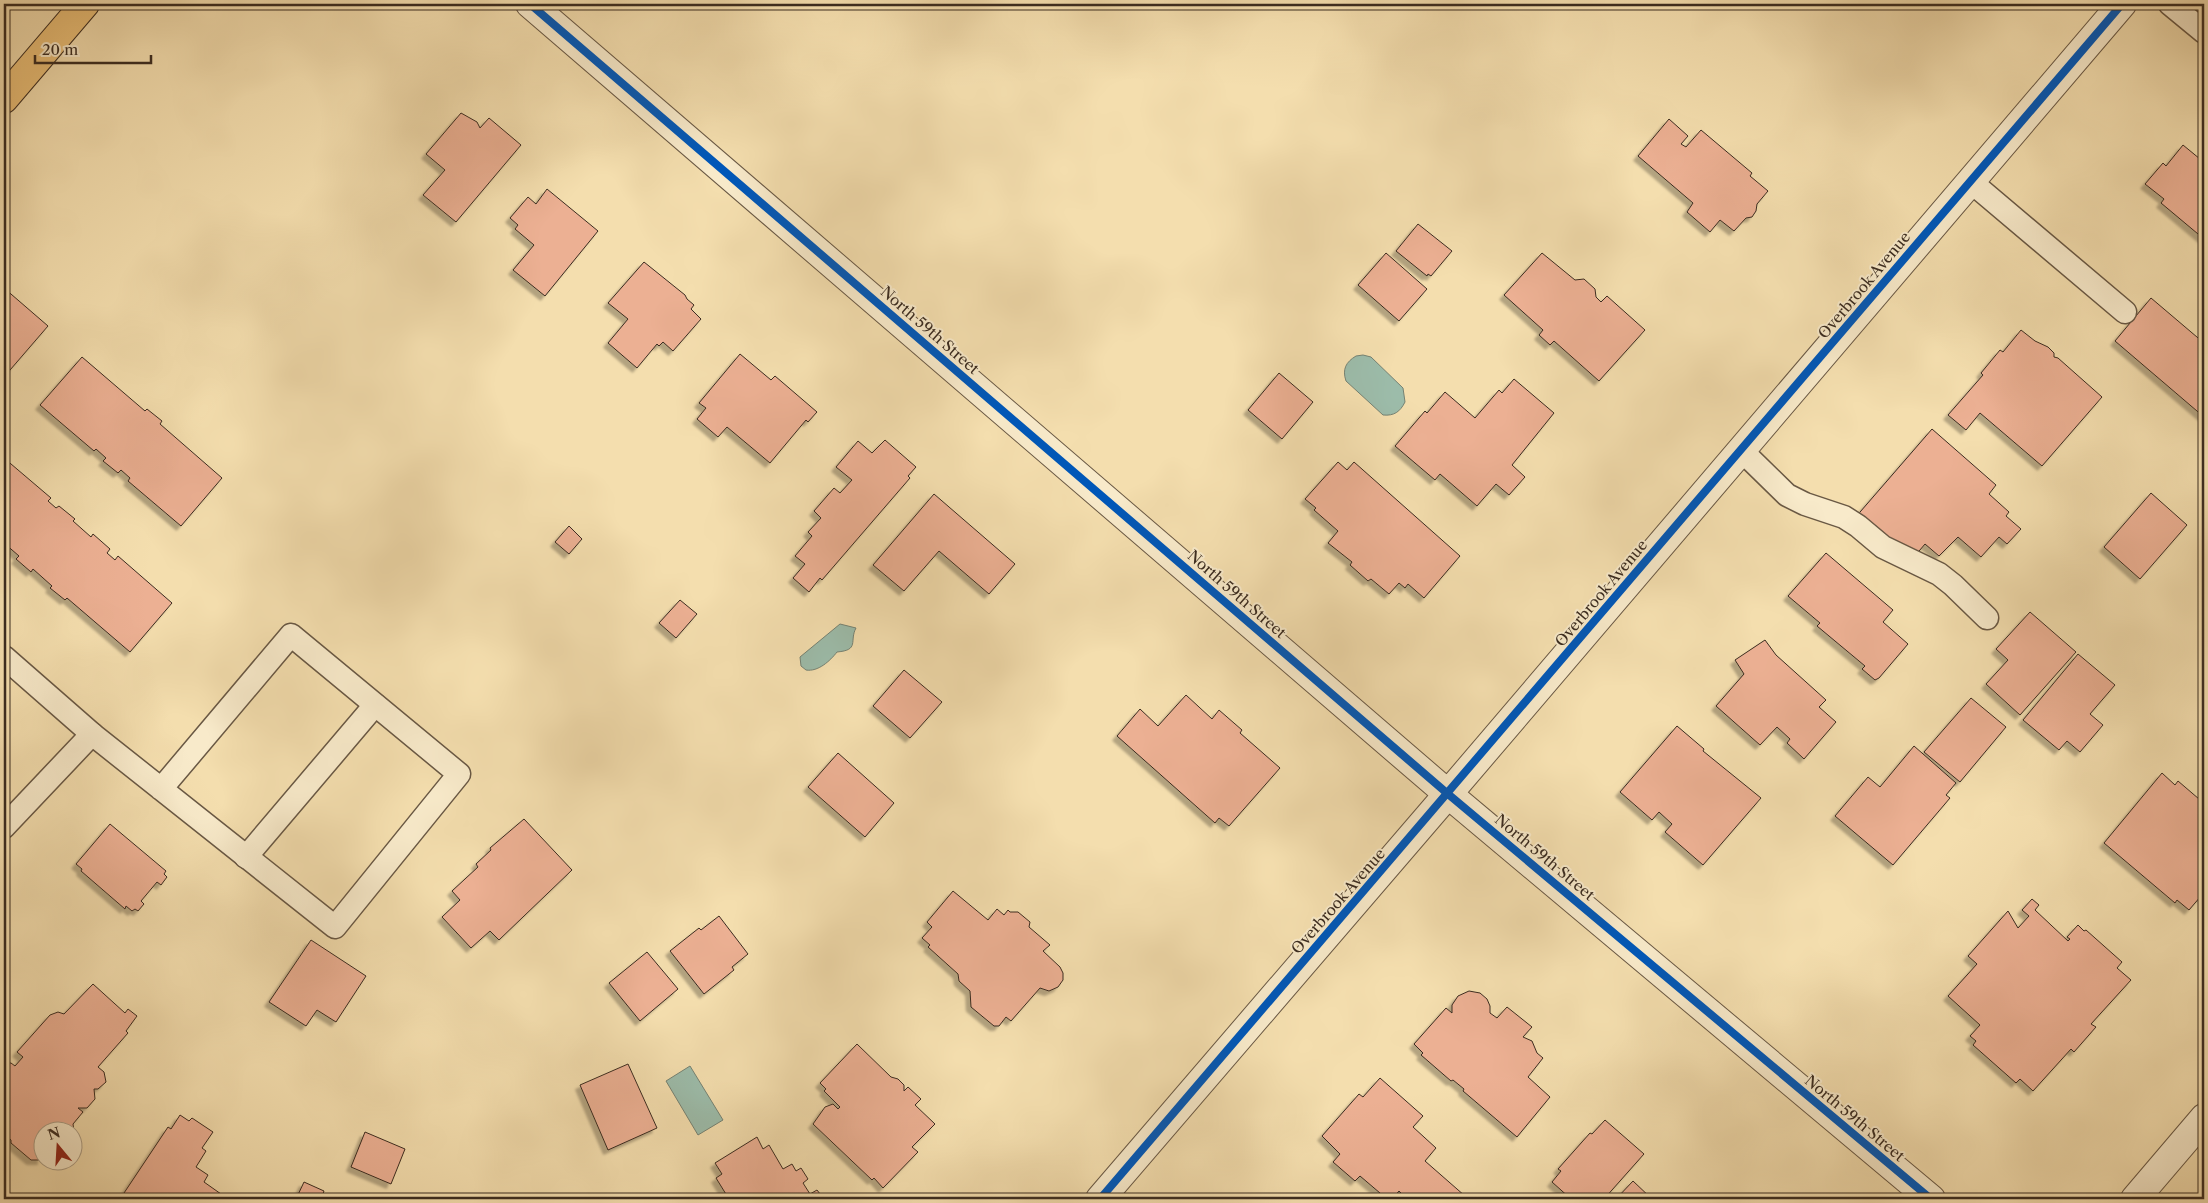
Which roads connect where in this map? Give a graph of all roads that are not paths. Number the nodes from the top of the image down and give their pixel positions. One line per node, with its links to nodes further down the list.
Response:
1 (85, 4): 6 (highway)
2 (530, 4): 15 (street, North 59th Street)
3 (2122, 4): 7 (street, Overbrook Avenue)
4 (2170, 4): 5 (lane)
5 (2204, 32)
6 (4, 99)
7 (1970, 181): 8 (lane); 9 (street, Overbrook Avenue)
8 (2125, 312)
9 (1741, 450): 10 (lane); 15 (street, Overbrook Avenue)
10 (1987, 618)
11 (4, 657): 13 (lane)
12 (375, 705): 14 (lane); 17 (lane); 17 (lane)
13 (92, 734): 14 (lane); 16 (lane)
14 (161, 789): 17 (lane)
15 (1448, 794): 19 (street, Overbrook Avenue); 20 (street, North 59th Street)
16 (4, 827)
17 (246, 857)
18 (2204, 1118): 21 (street)
19 (1100, 1199)
20 (1931, 1199)
21 (2135, 1199)

